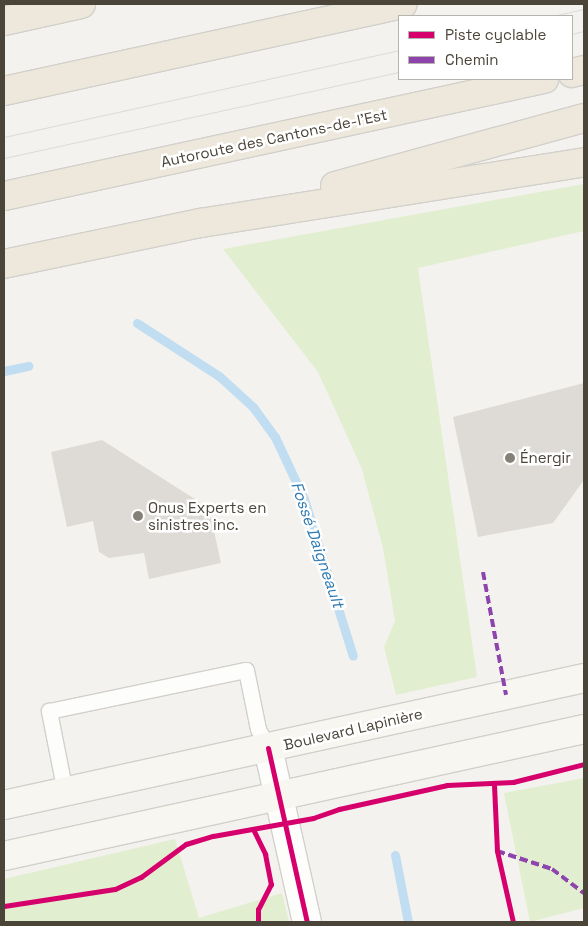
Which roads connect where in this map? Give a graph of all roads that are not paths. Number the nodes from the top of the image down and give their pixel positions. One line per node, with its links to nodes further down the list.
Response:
1 (82, 4): 3 (highway)
2 (403, 4): 5 (highway)
3 (4, 21)
4 (539, 80): 8 (highway, Autoroute des Cantons-de-l'Est)
5 (4, 91)
6 (584, 118): 9 (highway)
7 (584, 162): 9 (highway)
8 (4, 196)
9 (201, 223): 10 (highway)
10 (4, 264)
11 (584, 678): 13 (main road, Boulevard Lapinière)
12 (584, 729): 15 (main road)
13 (268, 748): 14 (main road, Boulevard Lapinière); 14 (lane); 15 (street)
14 (65, 792): 16 (main road, Boulevard Lapinière)
15 (279, 796): 17 (main road); 18 (street)
16 (4, 805)
17 (4, 856)
18 (307, 922)

